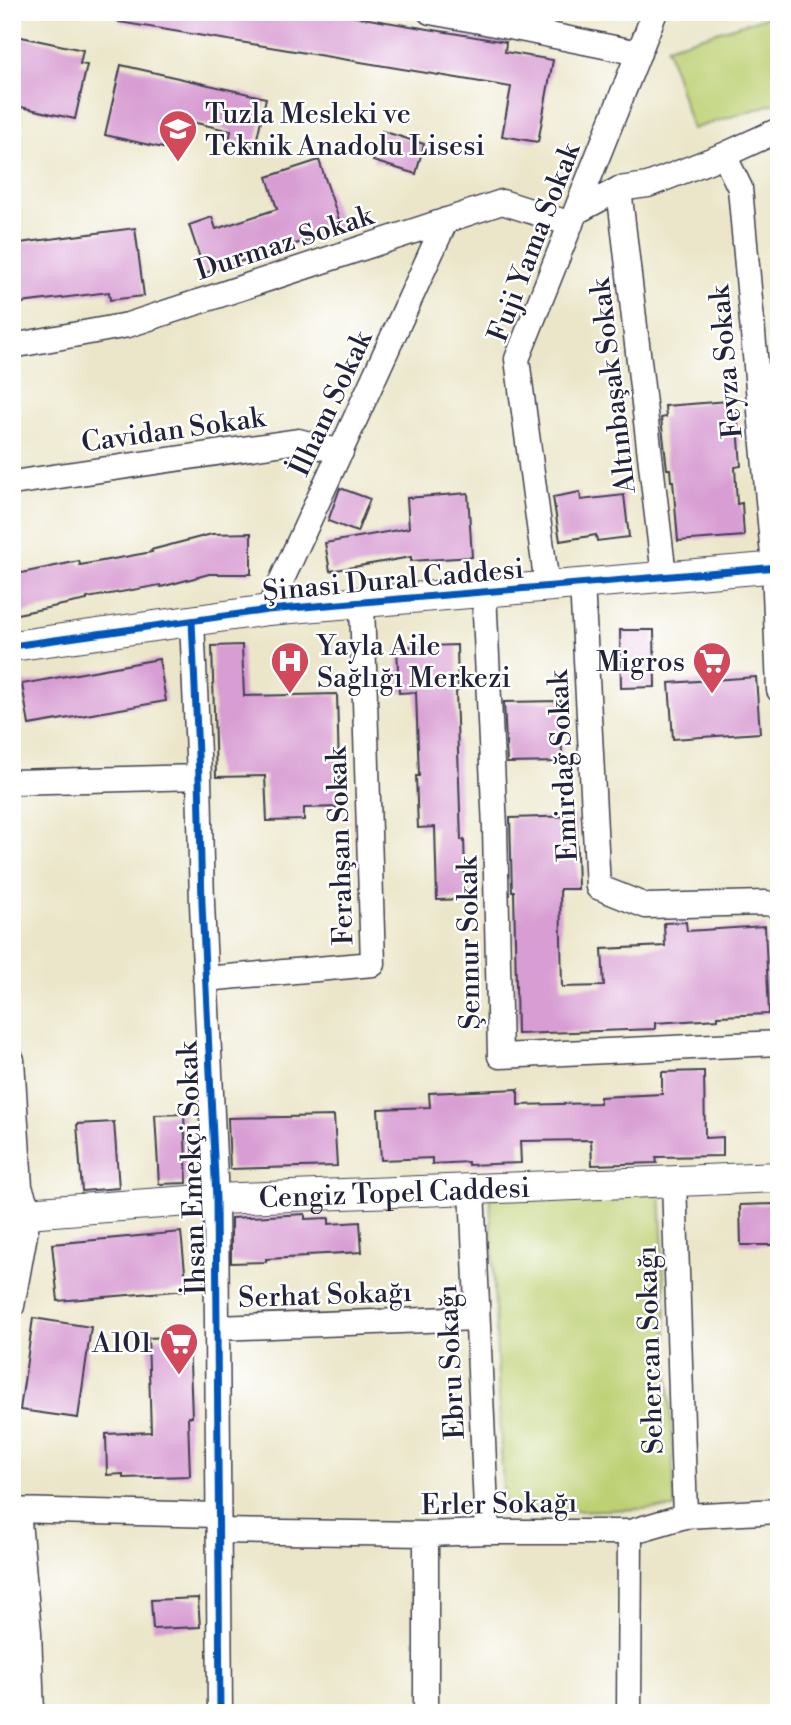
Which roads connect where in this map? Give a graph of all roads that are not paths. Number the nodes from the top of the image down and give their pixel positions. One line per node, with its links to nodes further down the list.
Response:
1 (430, 12): 3 (street)
2 (655, 12): 4 (street, Fuji Yama Sokak)
3 (471, 16): 4 (street)
4 (639, 53): 8 (street, Fuji Yama Sokak)
5 (779, 130): 6 (street)
6 (724, 155): 7 (street); 13 (street, Feyza Sokak)
7 (619, 189): 8 (street); 14 (street, Altınbaşak Sokak)
8 (573, 218): 9 (street, Durmaz Sokak); 16 (street, Fuji Yama Sokak)
9 (446, 220): 10 (street, Durmaz Sokak); 11 (street, İlham Sokak)
10 (12, 346)
11 (341, 452): 12 (street, Cavidan Sokak); 19 (street, İlham Sokak)
12 (12, 483)
13 (776, 567): 14 (street, Şinasi Dural Caddesi); 22 (street, Feyza Sokak)
14 (664, 576): 15 (street, Şinasi Dural Caddesi)
15 (582, 583): 16 (street, Şinasi Dural Caddesi); 25 (street, Emirdağ Sokak)
16 (547, 586): 17 (street, Şinasi Dural Caddesi)
17 (484, 592): 18 (street, Şinasi Dural Caddesi); 27 (street, Şennur Sokak)
18 (362, 602): 19 (street, Şinasi Dural Caddesi); 26 (street, Ferahşan Sokak)
19 (268, 610): 20 (street, Şinasi Dural Caddesi)
20 (192, 621): 21 (street, Şinasi Dural Caddesi); 23 (street, İhsan Emekçi Sokak)
21 (12, 646)
22 (779, 690)
23 (199, 777): 24 (street); 26 (street, İhsan Emekçi Sokak)
24 (12, 782)
25 (779, 905)
26 (205, 979): 32 (street, İhsan Emekçi Sokak)
27 (779, 1043)
28 (12, 1060): 33 (street)
29 (779, 1177): 30 (street, Cengiz Topel Caddesi)
30 (674, 1181): 31 (street, Cengiz Topel Caddesi); 39 (street, Sehercan Sokağı)
31 (472, 1189): 32 (street, Cengiz Topel Caddesi); 35 (street, Ebru Sokağı)
32 (216, 1199): 33 (street, Cengiz Topel Caddesi); 36 (street, İhsan Emekçi Sokak)
33 (21, 1213): 34 (street)
34 (12, 1306)
35 (477, 1318): 36 (street, Serhat Sokağı); 41 (street, Ebru Sokağı)
36 (217, 1328): 40 (street, İhsan Emekçi Sokak)
37 (14, 1508): 40 (street, Erler Sokağı); 44 (street)
38 (779, 1511): 39 (street, Erler Sokağı)
39 (685, 1516): 42 (street, Erler Sokağı)
40 (218, 1523): 43 (street, Erler Sokağı); 46 (street, İhsan Emekçi Sokak)
41 (487, 1532): 42 (street, Erler Sokağı); 43 (street, Erler Sokağı)
42 (630, 1532): 48 (street)
43 (426, 1534): 47 (street)
44 (21, 1633): 45 (street)
45 (32, 1713)
46 (220, 1713)
47 (426, 1713)
48 (629, 1713)

